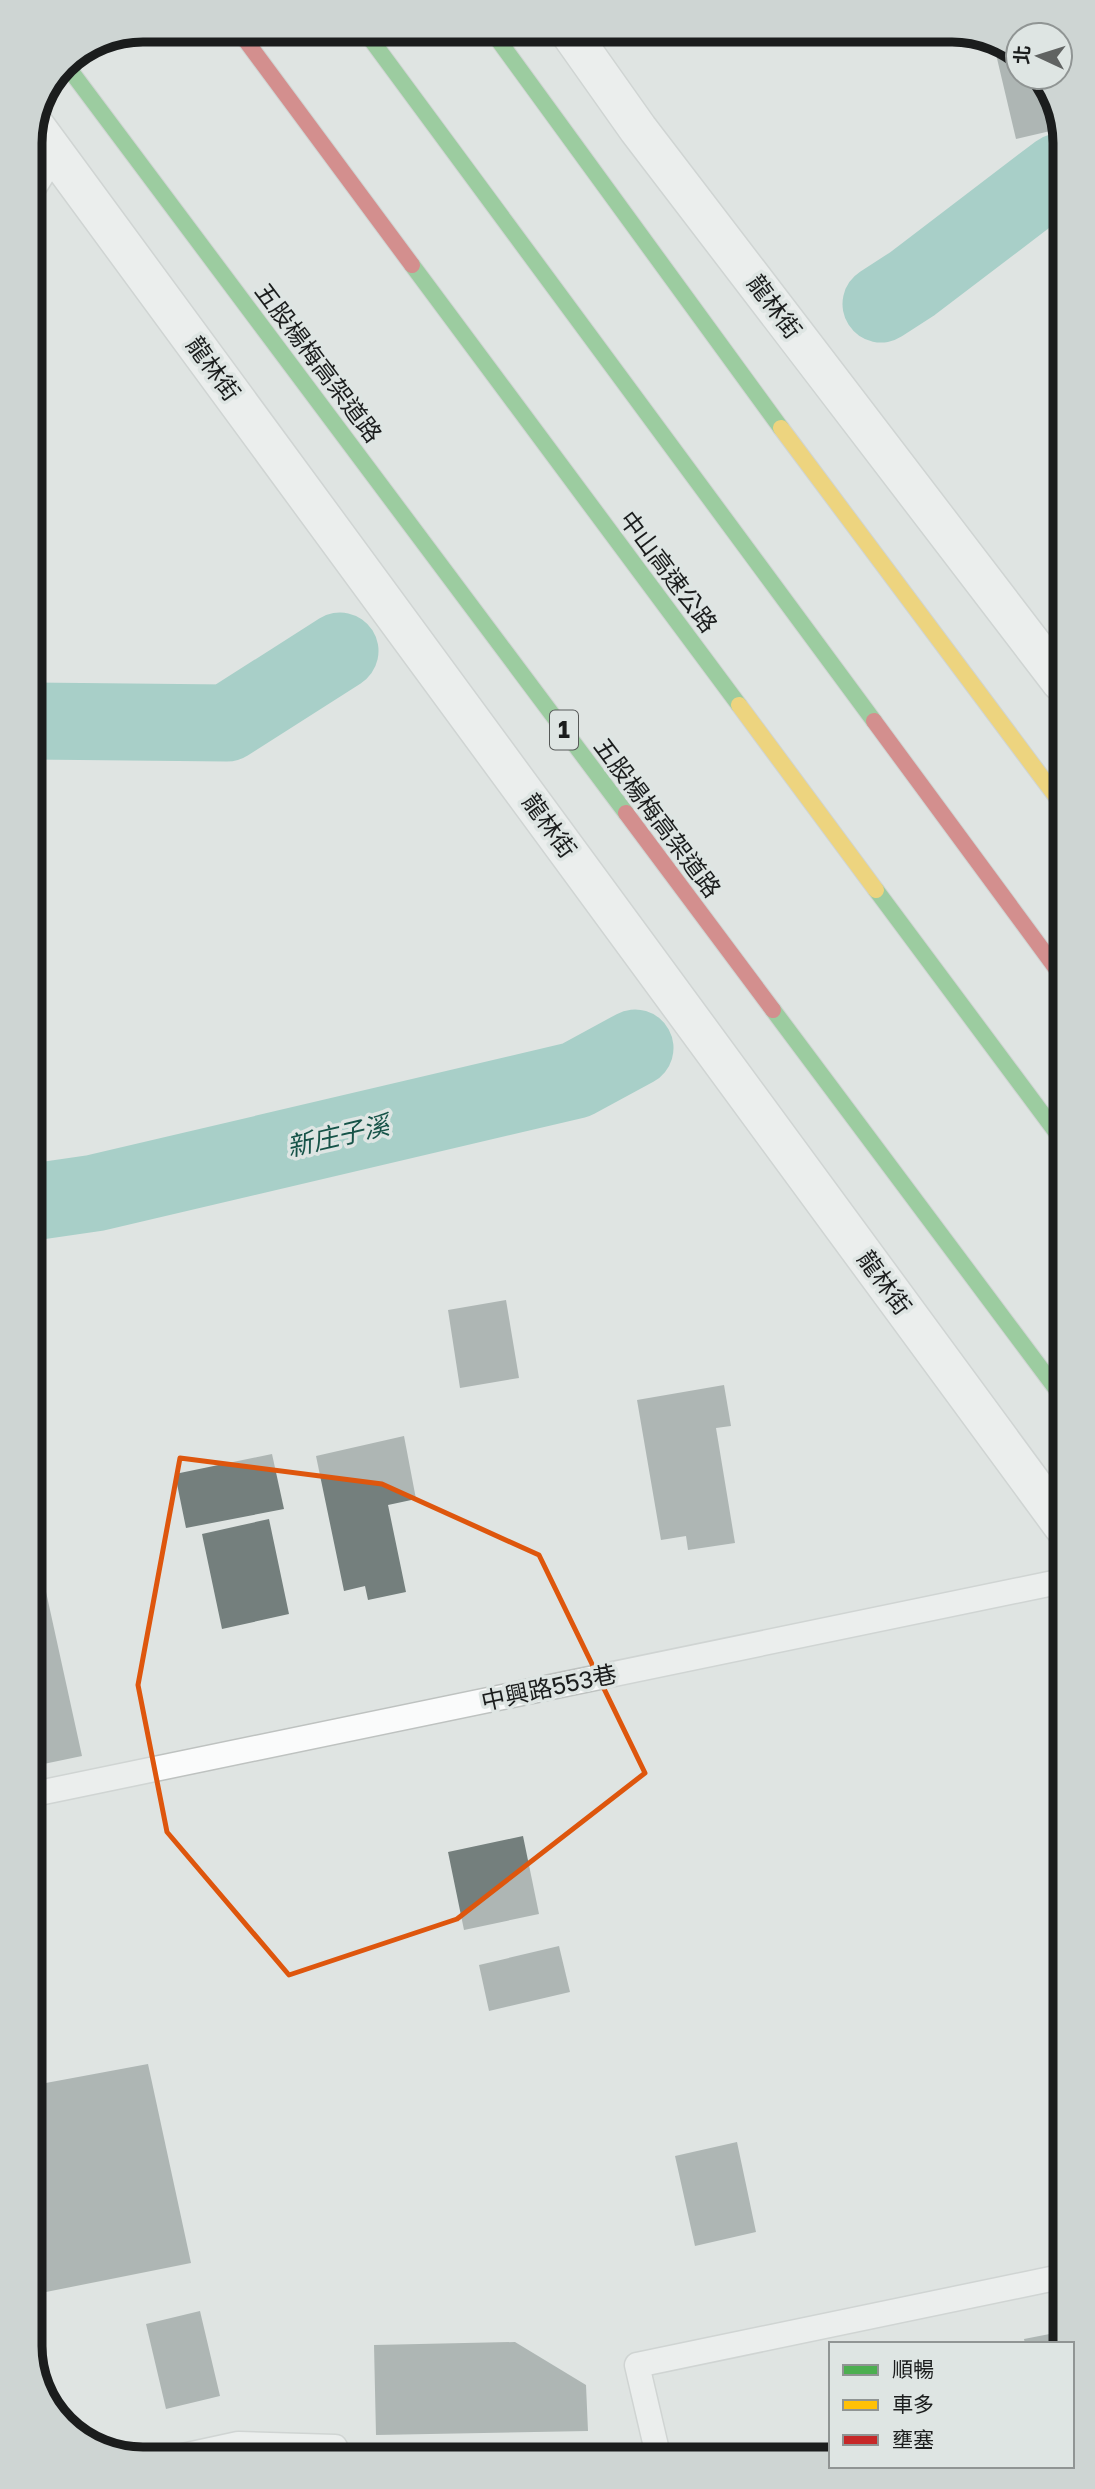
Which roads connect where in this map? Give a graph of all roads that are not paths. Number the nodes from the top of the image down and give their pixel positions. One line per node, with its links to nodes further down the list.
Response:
1 (247, 42): 10 (highway, 中山高速公路)
2 (373, 42): 9 (highway)
3 (500, 42): 8 (highway)
4 (577, 42): 7 (street, 龍林街)
5 (72, 72): 11 (highway, 五股楊梅高架道路 / 1)
6 (45, 140): 12 (street, 龍林街)
7 (1053, 672)
8 (1053, 792)
9 (1053, 963)
10 (1053, 1128)
11 (1053, 1385)
12 (1053, 1512)
13 (1053, 1583): 14 (lane, 中興路553巷)
14 (42, 1792)
15 (1053, 2278): 16 (lane)
16 (656, 2447)

